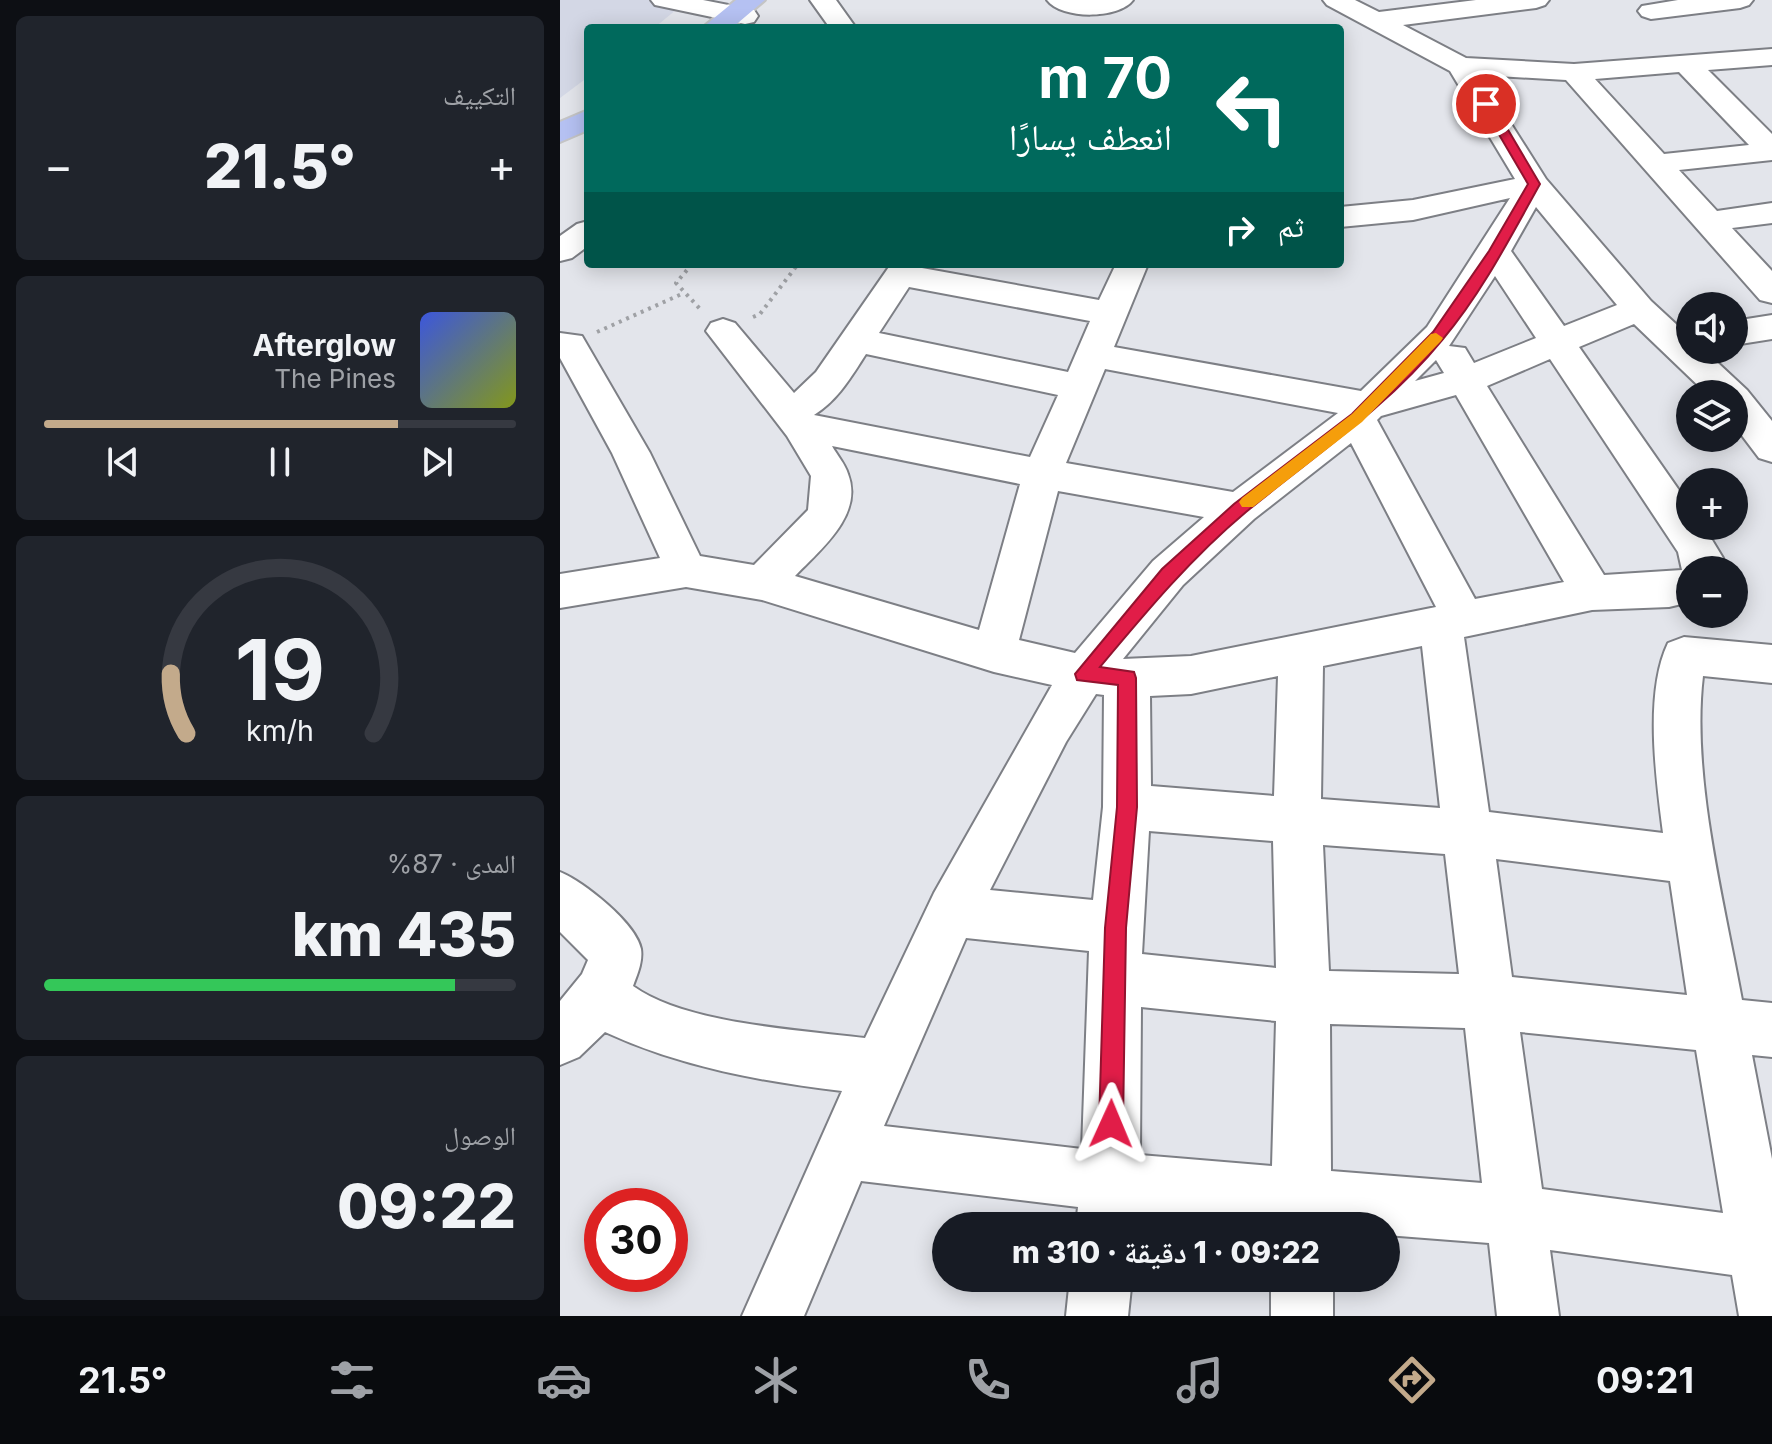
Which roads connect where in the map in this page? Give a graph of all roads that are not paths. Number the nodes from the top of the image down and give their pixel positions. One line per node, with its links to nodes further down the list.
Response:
1 (664, 0): 10 (street)
2 (823, 0): 12 (street)
3 (1060, 0): 4 (street)
4 (1120, 0)
5 (1336, 0): 11 (street)
6 (1536, 0): 8 (street)
7 (1740, 0): 9 (street)
8 (1450, 6): 11 (street)
9 (1646, 6): 13 (street)
10 (740, 14)
11 (1373, 21): 15 (street)
12 (838, 24)
13 (1681, 51): 14 (street); 16 (street); 21 (street)
14 (1768, 62)
15 (1460, 66): 16 (street); 22 (street)
16 (1574, 72): 21 (street)
17 (584, 111): 19 (main road)
18 (584, 121): 20 (main road)
19 (560, 122)
20 (560, 133)
21 (1656, 164): 25 (street)
22 (1534, 184): 24 (street); 28 (street); 32 (street)
23 (1772, 213): 25 (street)
24 (1344, 217)
25 (1708, 222): 31 (street)
26 (584, 234): 27 (street)
27 (560, 251)
28 (1495, 251): 37 (street); 40 (street)
29 (1130, 268): 33 (street)
30 (905, 270): 33 (street); 39 (street)
31 (1772, 292)
32 (1639, 309): 38 (street); 40 (street)
33 (1112, 314): 43 (street)
34 (1772, 327): 36 (street)
35 (723, 331): 48 (street)
36 (1748, 331)
37 (1439, 335): 44 (street); 46 (street)
38 (1676, 337)
39 (858, 340): 43 (street); 48 (street)
40 (1555, 343): 44 (street); 52 (street)
41 (565, 345): 53 (street)
42 (1702, 364): 45 (street)
43 (1087, 371): 46 (street); 50 (street)
44 (1467, 380): 46 (street); 57 (street)
45 (1717, 380)
46 (1363, 412): 51 (street); 58 (street)
47 (1748, 417): 49 (street)
48 (795, 420): 50 (street); 54 (street)
49 (1772, 448)
50 (1043, 472): 51 (street); 60 (street)
51 (1240, 508): 64 (street)
52 (1701, 556)
53 (686, 570): 54 (street); 56 (street)
54 (762, 583): 60 (street)
55 (1676, 583): 57 (street)
56 (560, 591)
57 (1592, 593): 58 (street)
58 (1452, 620): 61 (street); 67 (street)
59 (1685, 628): 62 (street)
60 (994, 653): 64 (street)
61 (1301, 653): 64 (street); 66 (street)
62 (1684, 656): 63 (street); 68 (street)
63 (1772, 664)
64 (1105, 676): 65 (street); 70 (street)
65 (1127, 807): 66 (street); 71 (street)
66 (1297, 818): 67 (street); 73 (street)
67 (1468, 833): 68 (street); 74 (street)
68 (1692, 860): 75 (street)
69 (560, 897): 72 (street)
70 (952, 911): 71 (street); 78 (street)
71 (1115, 953): 73 (street); 80 (street)
72 (599, 994): 77 (street); 78 (street)
73 (1303, 997): 74 (street); 81 (street)
74 (1489, 1002): 75 (street); 83 (street)
75 (1719, 1026): 76 (street); 84 (street)
76 (1772, 1030)
77 (560, 1038)
78 (881, 1068): 79 (street)
79 (846, 1150): 80 (street); 87 (street)
80 (1108, 1204): 81 (street)
81 (1301, 1212)
82 (1400, 1214): 83 (street)
83 (1518, 1216): 84 (street); 90 (street)
84 (1759, 1248): 91 (street)
85 (1100, 1292): 88 (street)
86 (1302, 1292): 89 (street)
87 (773, 1316)
88 (1097, 1316)
89 (1302, 1316)
90 (1528, 1316)
91 (1770, 1316)

